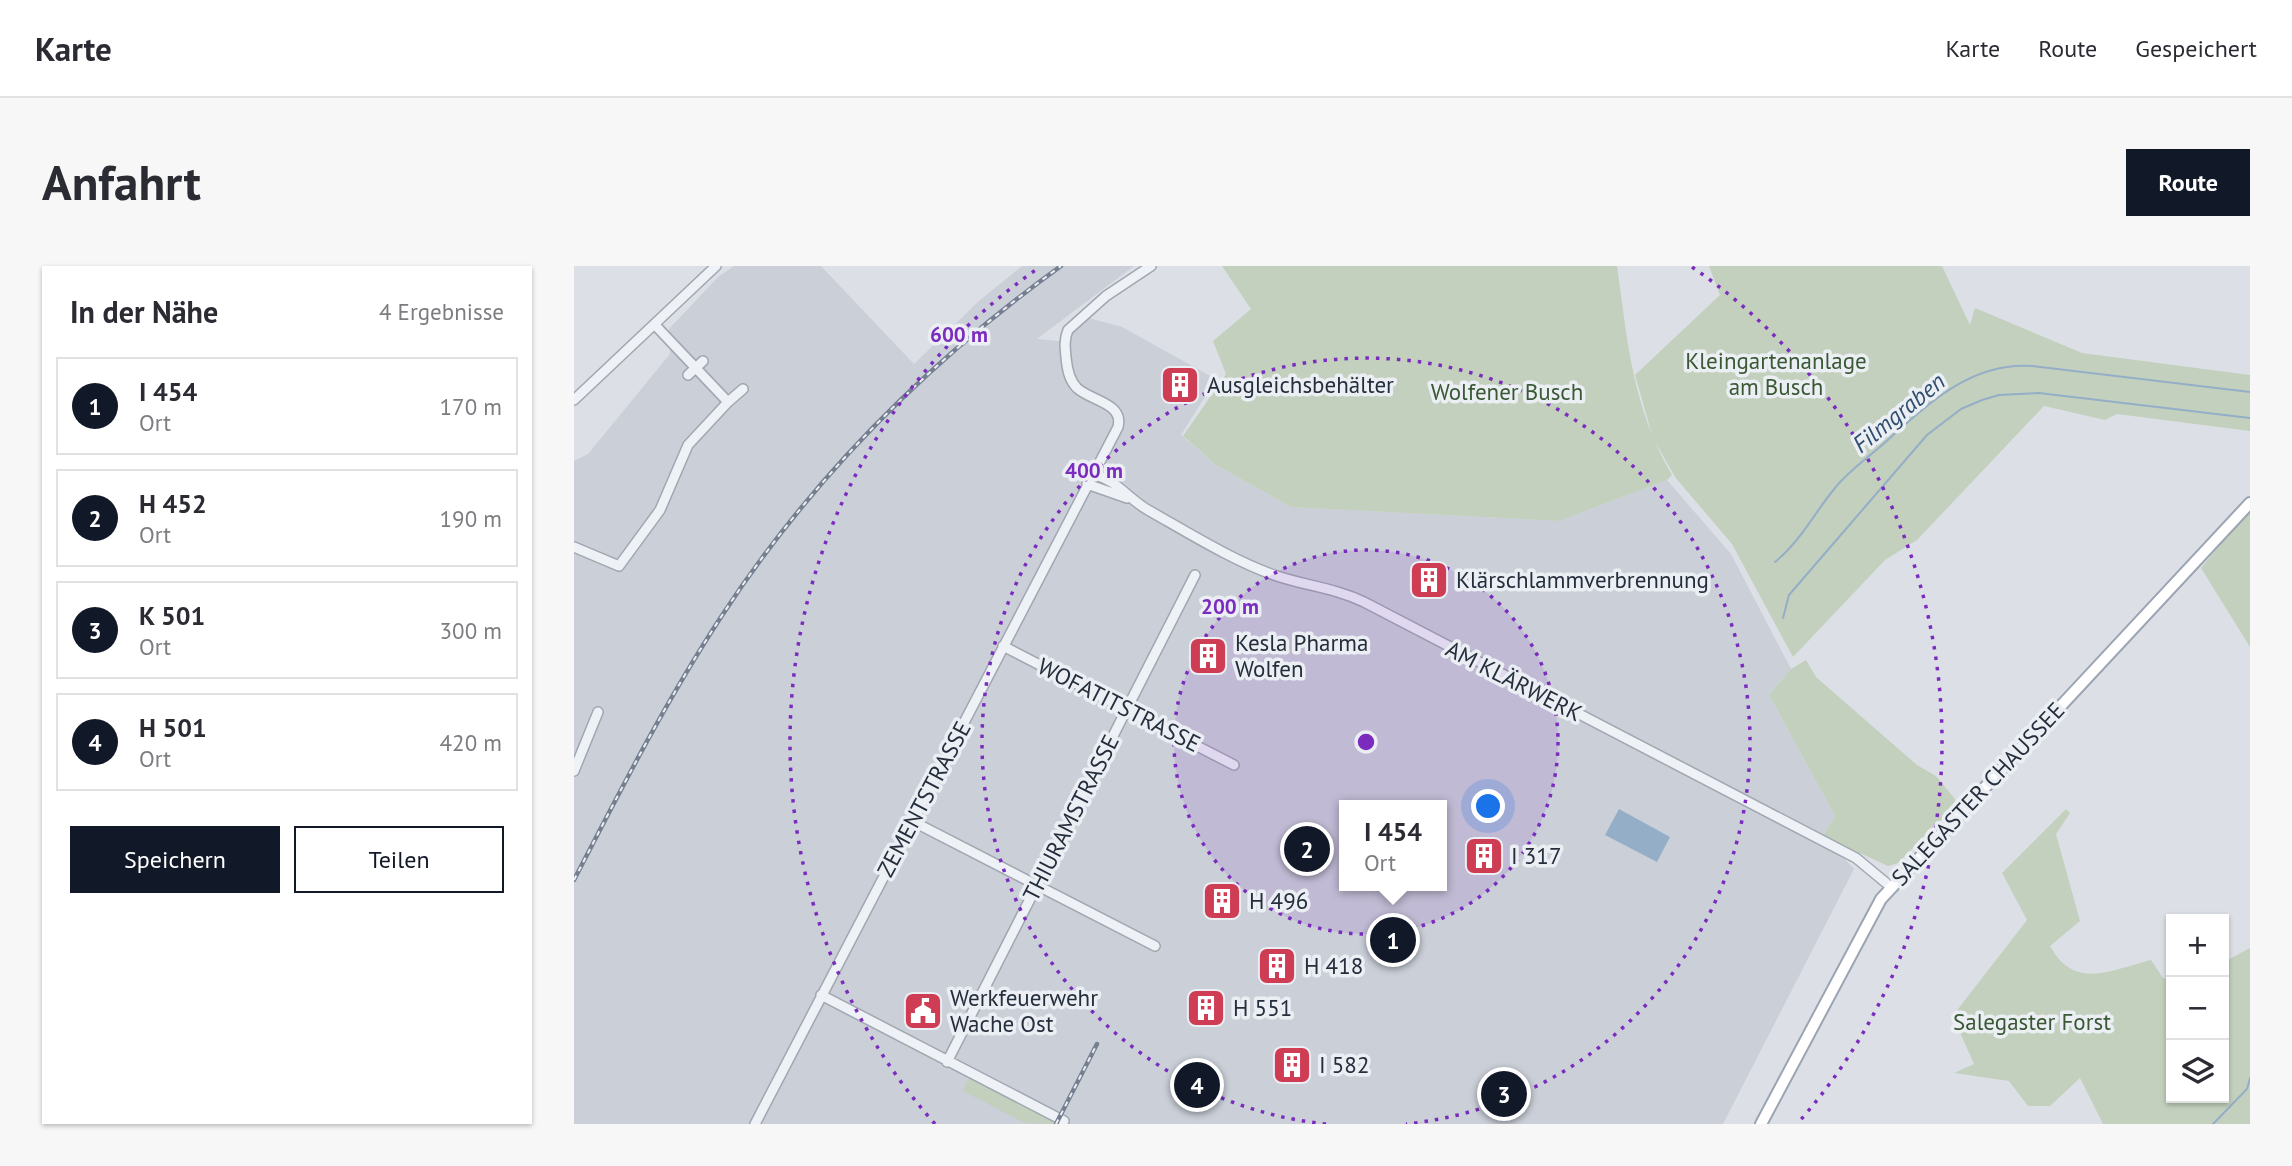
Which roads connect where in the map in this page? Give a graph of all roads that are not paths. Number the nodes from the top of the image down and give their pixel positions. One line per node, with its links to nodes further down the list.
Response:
1 (716, 266): 3 (street)
2 (1151, 266): 9 (street, ZEMENTSTRASSE)
3 (654, 325): 4 (street); 7 (street)
4 (700, 364): 5 (street); 8 (street)
5 (688, 375)
6 (743, 389): 8 (street)
7 (574, 400)
8 (728, 402): 13 (street)
9 (1095, 475): 10 (street, ZEMENTSTRASSE); 11 (street, AM KLÄRWERK)
10 (1087, 484): 11 (street, AM KLÄRWERK); 15 (street, ZEMENTSTRASSE)
11 (1127, 498): 22 (street, AM KLÄRWERK)
12 (2250, 503): 22 (main road, SALEGASTER CHAUSSEE)
13 (574, 547)
14 (1195, 575): 16 (street, THIURAMSTRASSE)
15 (1003, 646): 16 (street, WOFATITSTRASSE); 20 (street, ZEMENTSTRASSE)
16 (1126, 709): 18 (street, WOFATITSTRASSE); 21 (street, THIURAMSTRASSE)
17 (598, 712): 19 (street)
18 (1234, 765)
19 (574, 771)
20 (912, 821): 21 (street); 24 (street, ZEMENTSTRASSE)
21 (1038, 884): 23 (street); 25 (street, THIURAMSTRASSE)
22 (1891, 887): 28 (main road, SALEGASTER CHAUSSEE)
23 (1155, 946)
24 (821, 995): 25 (street); 27 (street, ZEMENTSTRASSE)
25 (947, 1062): 26 (street)
26 (1063, 1121)
27 (755, 1124)
28 (1761, 1124)

